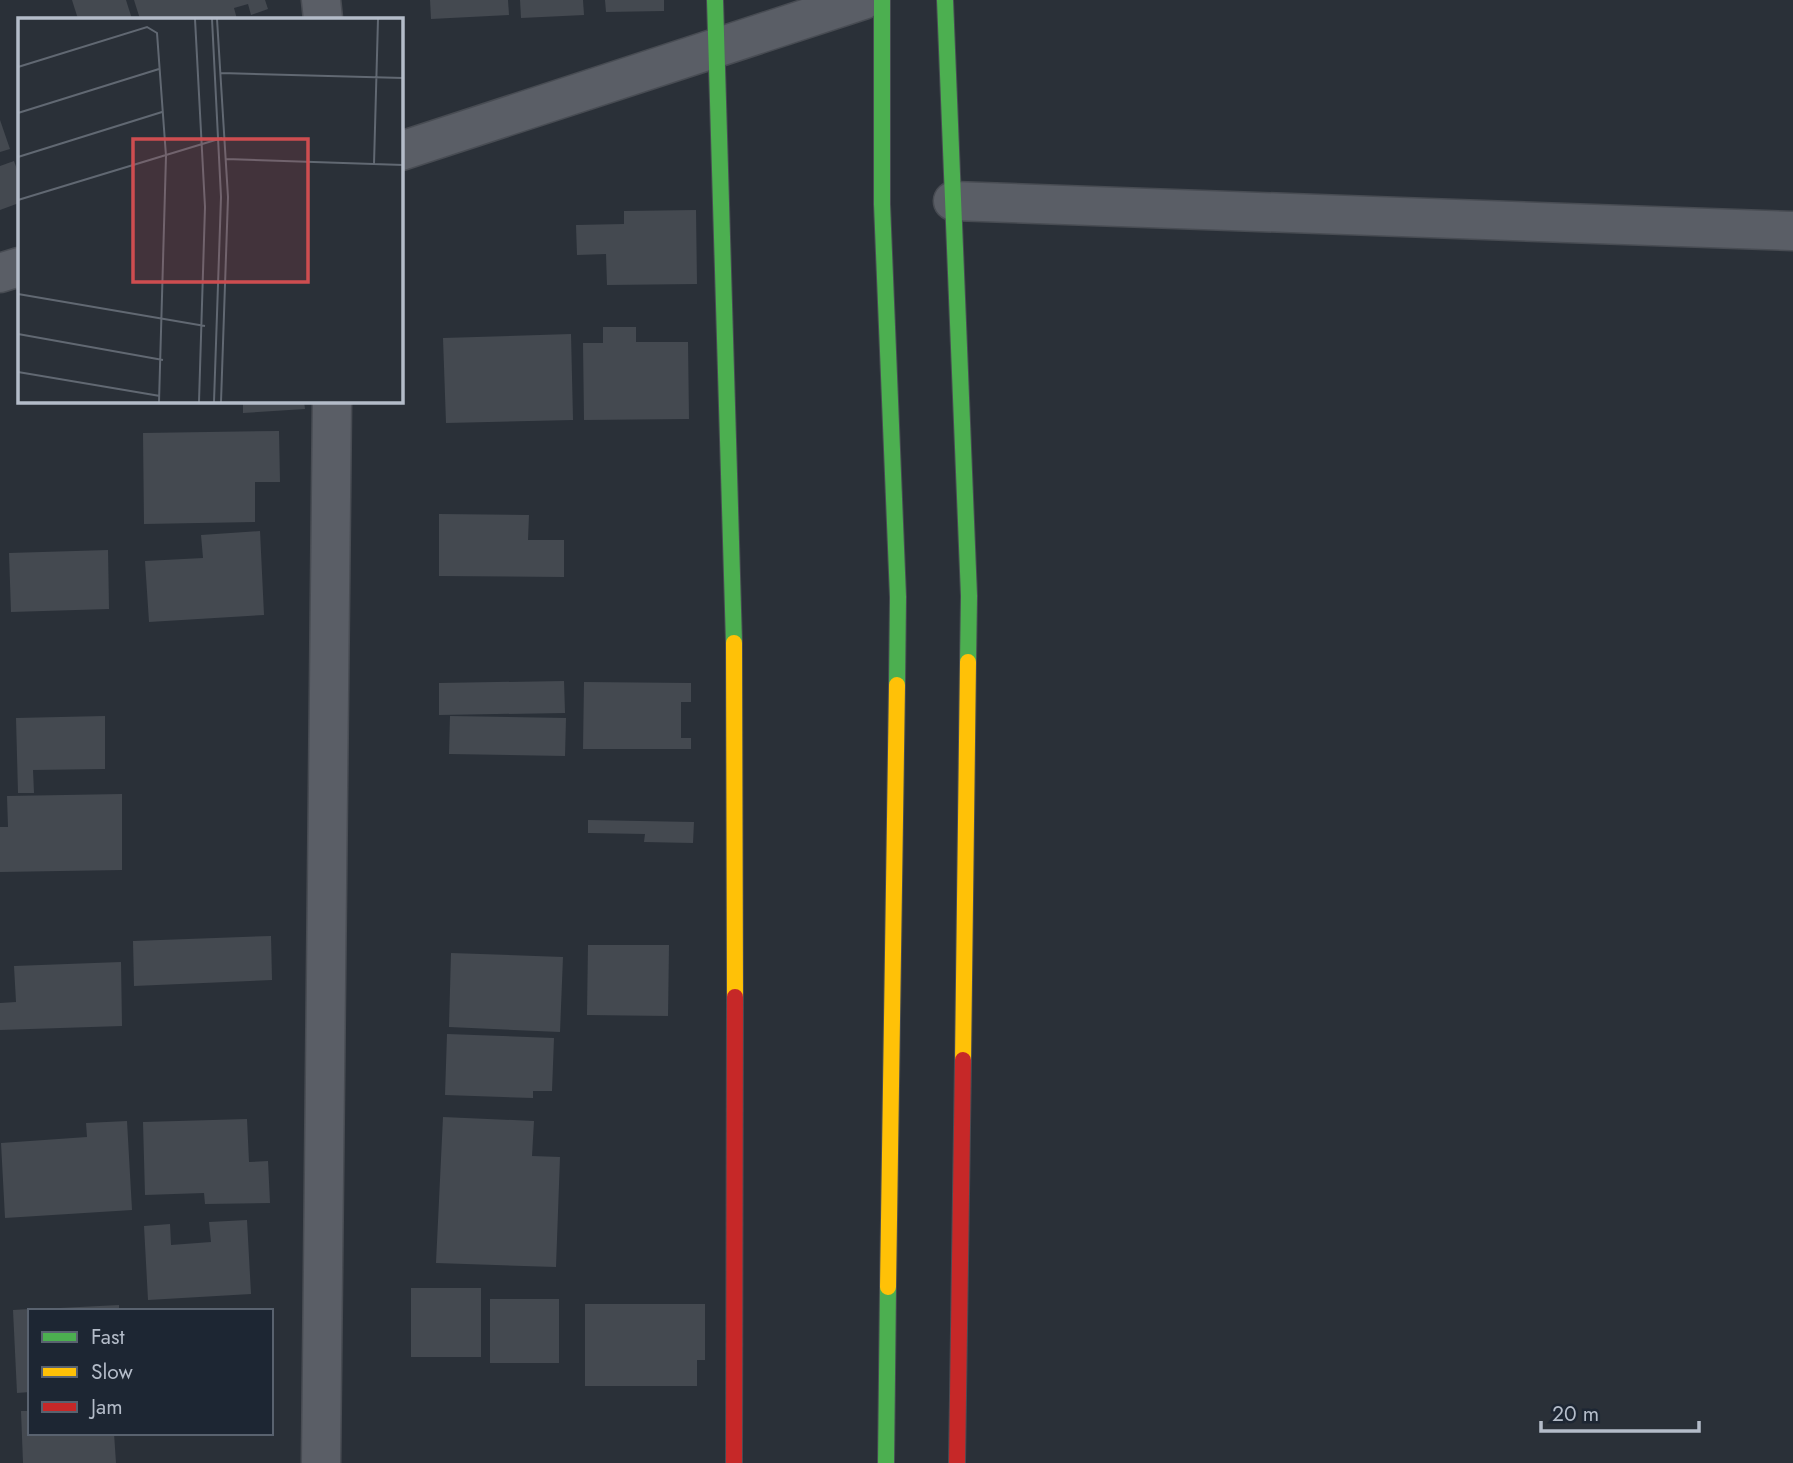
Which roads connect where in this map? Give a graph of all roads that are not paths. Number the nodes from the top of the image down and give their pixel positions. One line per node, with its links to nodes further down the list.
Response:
1 (321, 0): 6 (street)
2 (715, 0): 7 (street)
3 (863, 0): 7 (street)
4 (882, 0): 16 (street)
5 (945, 0): 9 (street)
6 (323, 18)
7 (718, 47): 8 (street); 15 (street)
8 (402, 151)
9 (953, 201): 10 (street); 17 (street)
10 (1793, 231)
11 (18, 267): 12 (street)
12 (0, 273)
13 (332, 402): 14 (street)
14 (321, 1463)
15 (734, 1463)
16 (886, 1463)
17 (957, 1463)

